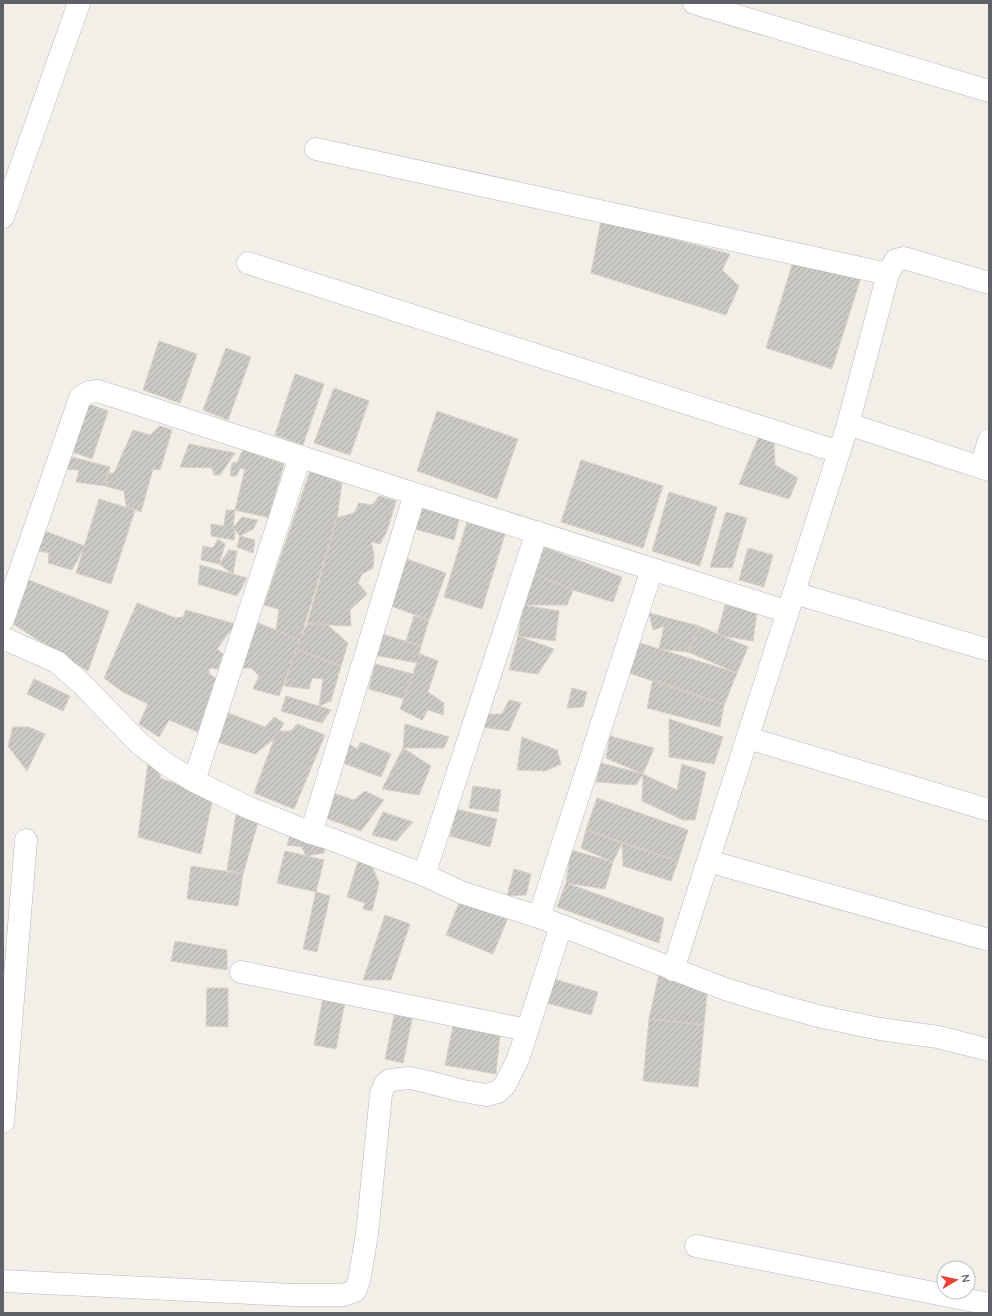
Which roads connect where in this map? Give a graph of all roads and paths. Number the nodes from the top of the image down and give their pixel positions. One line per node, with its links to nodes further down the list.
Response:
1 (79, 3): 5 (street)
2 (694, 3): 3 (street)
3 (989, 91)
4 (316, 149): 7 (street)
5 (3, 217)
6 (248, 262): 11 (street)
7 (888, 274): 8 (street); 9 (street)
8 (989, 283)
9 (848, 424): 11 (street); 13 (street)
10 (989, 440): 13 (street)
11 (839, 452): 17 (street)
12 (300, 457): 14 (street); 18 (street); 22 (street)
13 (985, 468)
14 (415, 494): 15 (street); 24 (street)
15 (537, 532): 16 (street); 27 (street)
16 (652, 569): 17 (street); 28 (street)
17 (791, 602): 20 (street); 21 (street)
18 (3, 620)
19 (3, 638): 22 (street)
20 (989, 650)
21 (748, 738): 23 (street); 26 (street)
22 (194, 781): 24 (street)
23 (989, 810)
24 (311, 833): 27 (street)
25 (26, 840): 35 (street)
26 (708, 861): 30 (street); 31 (street)
27 (424, 875): 28 (street)
28 (539, 918): 29 (street)
29 (561, 926): 31 (street); 33 (street)
30 (989, 940)
31 (674, 970): 34 (street)
32 (241, 972): 33 (street)
33 (527, 1030): 37 (street)
34 (989, 1050)
35 (3, 1122)
36 (696, 1246): 38 (street)
37 (3, 1281)
38 (989, 1304)

